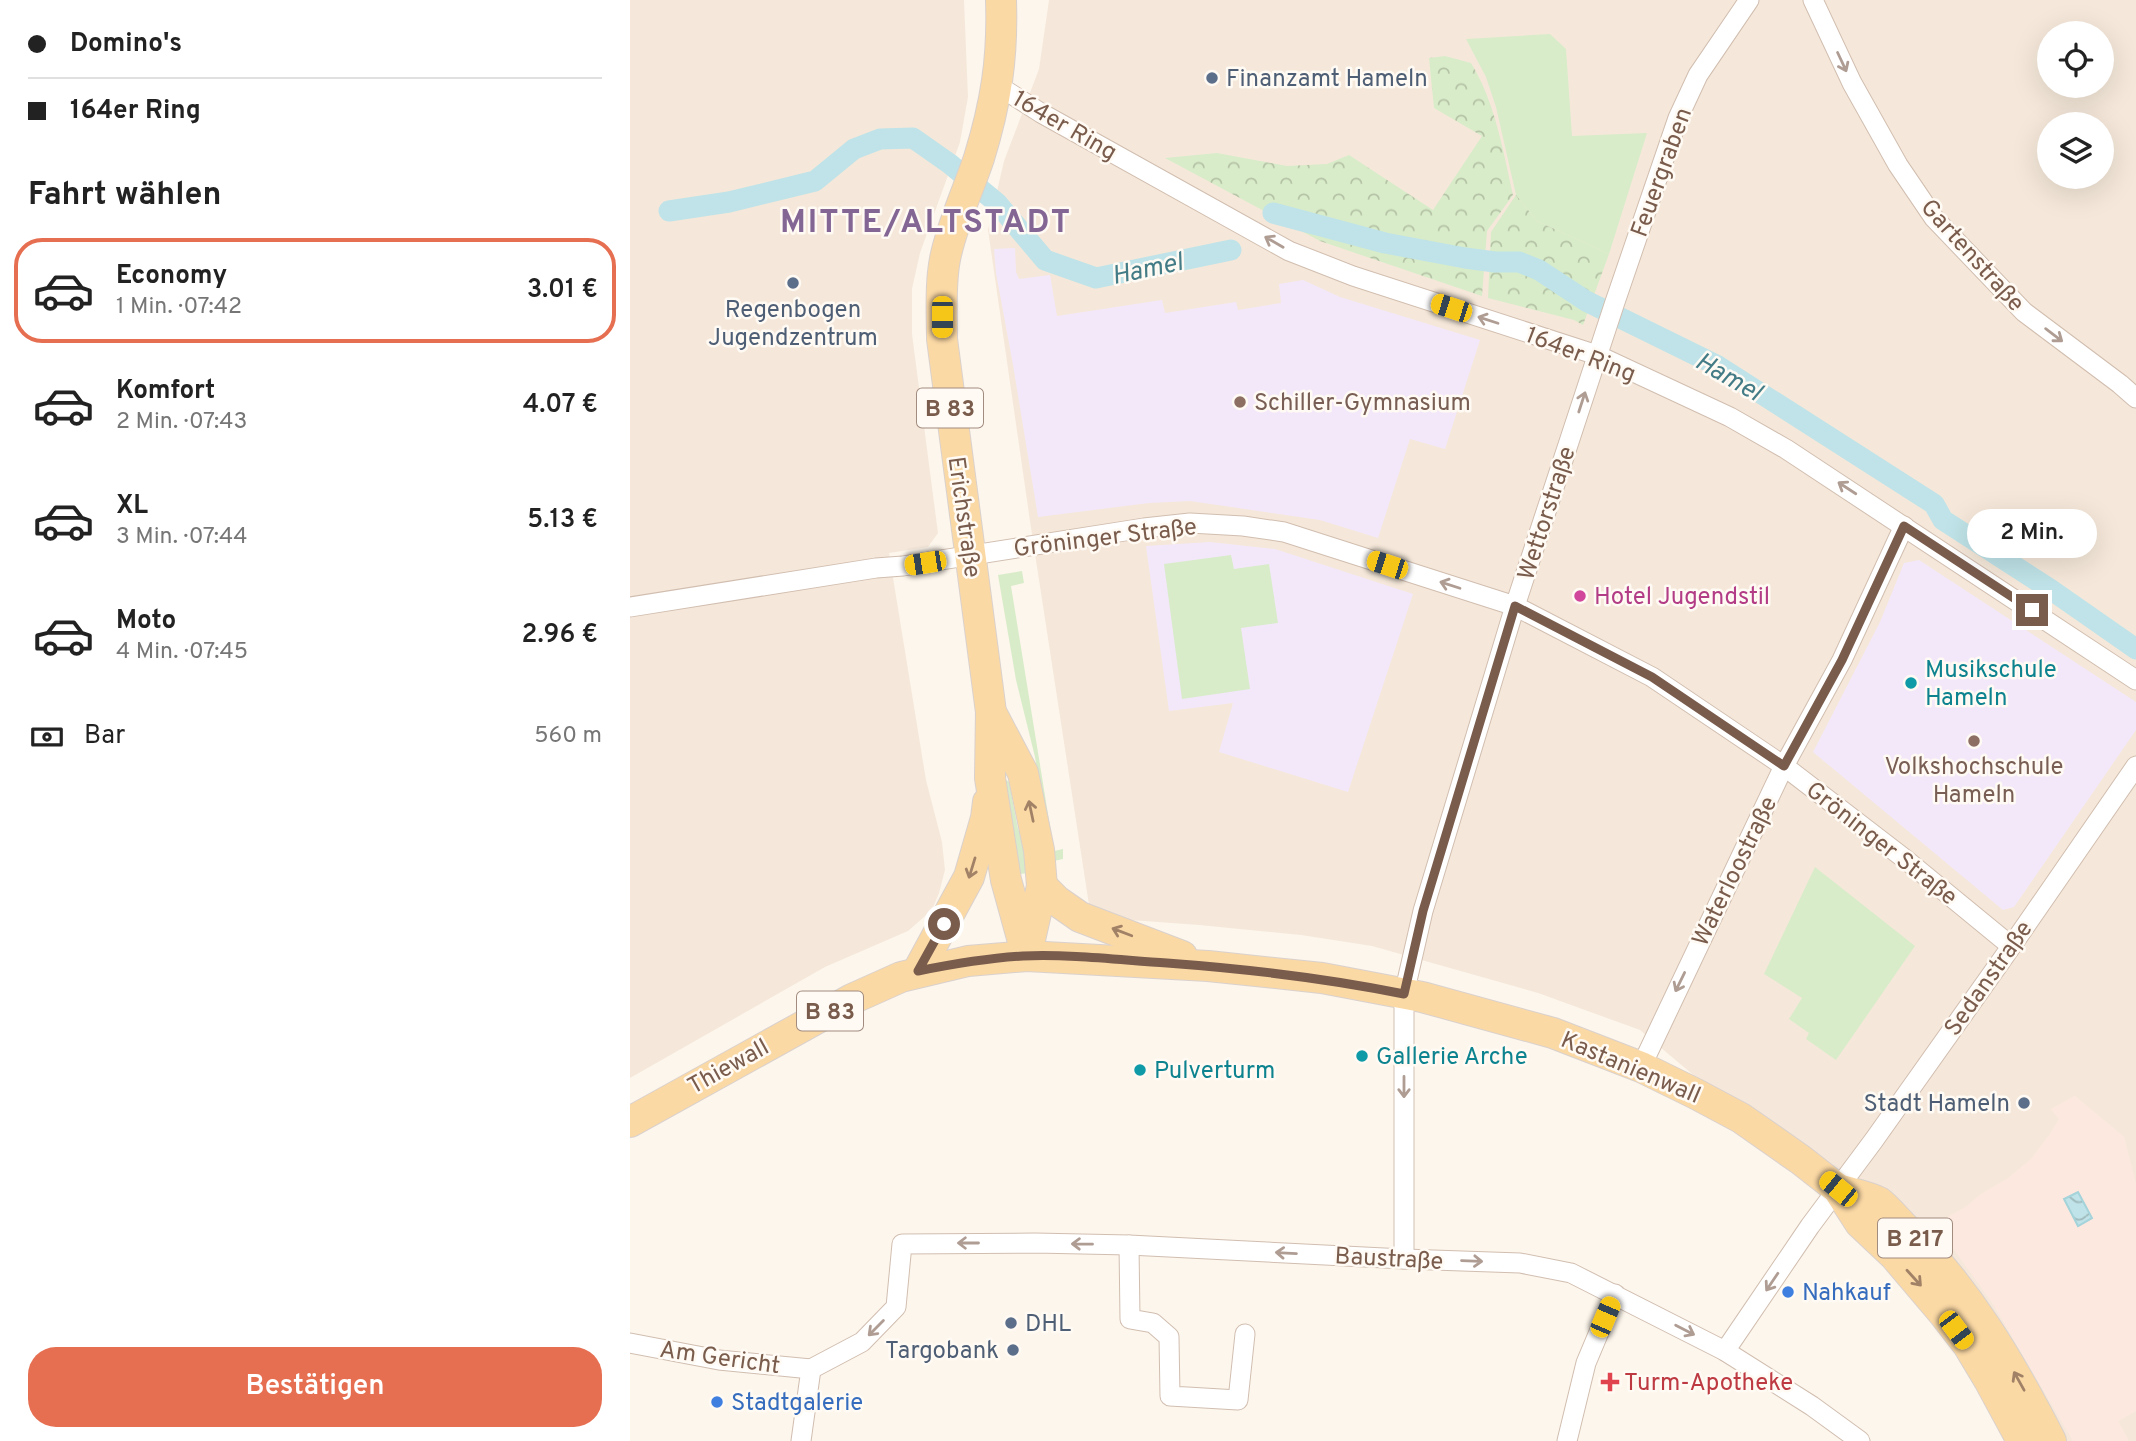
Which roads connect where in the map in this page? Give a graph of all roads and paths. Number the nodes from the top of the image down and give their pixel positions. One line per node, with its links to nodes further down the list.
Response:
1 (1001, 0): 4 (main road, B 83)
2 (1749, 0): 5 (street, Feuergraben)
3 (1813, 0): 6 (street, Gartenstraße, one-way to 6)
4 (997, 85): 5 (street, 164er Ring, one-way to 4); 8 (main road, Erichstraße / B 83)
5 (1597, 355): 7 (street, 164er Ring, one-way to 5); 9 (street, Wettorstraße, one-way to 5)
6 (2136, 398)
7 (1904, 526): 11 (street, 164er Ring); 14 (street, Waterloostraße)
8 (970, 555): 9 (street, Gröninger Straße, one-way to 8); 10 (street, Gröninger Straße); 12 (main road, Erichstraße / B 83)
9 (1515, 606): 14 (street, Gröninger Straße); 21 (street, Wettorstraße)
10 (630, 607)
11 (2136, 680)
12 (991, 712): 15 (main road, Erichstraße / B 83); 16 (main road, Erichstraße / B 83, one-way to 12)
13 (2136, 765): 17 (street, Sedanstraße)
14 (1784, 766): 17 (street, Gröninger Straße); 22 (street, Waterloostraße, one-way to 22)
15 (990, 778): 18 (main road, Erichstraße / B 83); 20 (main road, B 83, one-way to 20)
16 (1042, 886): 18 (main road, Erichstraße / B 83); 19 (main road, one-way to 16)
17 (2011, 946): 24 (street, Sedanstraße)
18 (1027, 956): 19 (main road, Kastanienwall / B 217); 20 (main road, Thiewall / B 83)
19 (1208, 966): 21 (main road, Kastanienwall / B 217)
20 (918, 971): 23 (main road, Thiewall / B 83)
21 (1404, 994): 22 (main road, Kastanienwall / B 217); 26 (street, Wettorstraße, one-way to 26)
22 (1641, 1068): 24 (main road, Kastanienwall / B 217)
23 (638, 1110)
24 (1838, 1189): 30 (street, one-way to 30); 35 (main road, Kastanienwall / B 217, one-way to 35); 36 (main road, Kastanienwall / B 217, one-way to 24)
25 (1129, 1245): 26 (street, Baustraße, one-way to 25); 28 (street); 31 (street, Baustraße, one-way to 31)
26 (1404, 1259): 27 (street, Baustraße, one-way to 27)
27 (1615, 1294): 30 (street, Baustraße, one-way to 30); 33 (street)
28 (1245, 1334)
29 (630, 1343): 31 (street, Am Gericht)
30 (1724, 1351): 34 (street, Baustraße)
31 (811, 1369): 32 (street)
32 (801, 1441)
33 (1567, 1441)
34 (1860, 1441)
35 (2022, 1441)
36 (2051, 1441)

